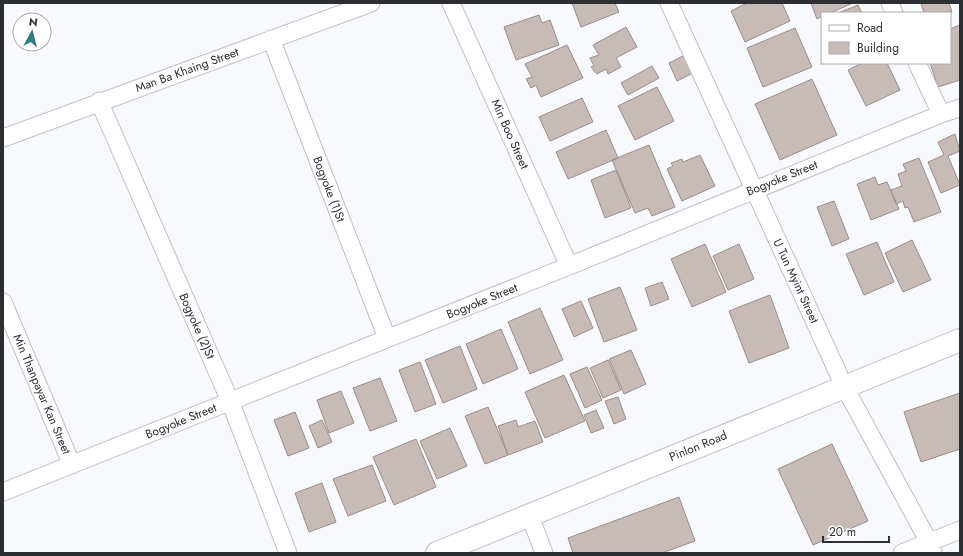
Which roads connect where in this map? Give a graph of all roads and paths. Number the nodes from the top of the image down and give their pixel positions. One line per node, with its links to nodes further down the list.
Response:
1 (371, 3): 4 (street, Man Ba Khaing Street)
2 (451, 3): 11 (street, Min Boo Street)
3 (669, 3): 10 (street, U Tun Myint Street)
4 (271, 39): 6 (street, Man Ba Khaing Street); 13 (street, Bogyoke (1)St)
5 (917, 64): 8 (street)
6 (99, 101): 9 (street, Man Ba Khaing Street); 16 (street, Bogyoke (2)St)
7 (960, 108): 8 (street, Bogyoke Street)
8 (941, 114): 10 (street, Bogyoke Street)
9 (3, 138)
10 (754, 189): 11 (street, Bogyoke Street); 15 (street, U Tun Myint Street)
11 (569, 266): 13 (street, Bogyoke Street)
12 (3, 302): 17 (street, Min Thanpayar Kan Street)
13 (387, 338): 16 (street, Bogyoke Street)
14 (960, 340): 15 (main road, Pinlon Road)
15 (844, 386): 19 (main road, Pinlon Road); 21 (street, U Tun Myint Street)
16 (230, 401): 17 (street, Bogyoke Street); 22 (street, Bogyoke (2)St)
17 (72, 465): 18 (street, Bogyoke Street)
18 (3, 492)
19 (530, 516): 23 (main road, Pinlon Road); 24 (street)
20 (960, 530): 21 (street)
21 (931, 547): 25 (street)
22 (288, 553)
23 (437, 553)
24 (544, 553)
25 (902, 553)

